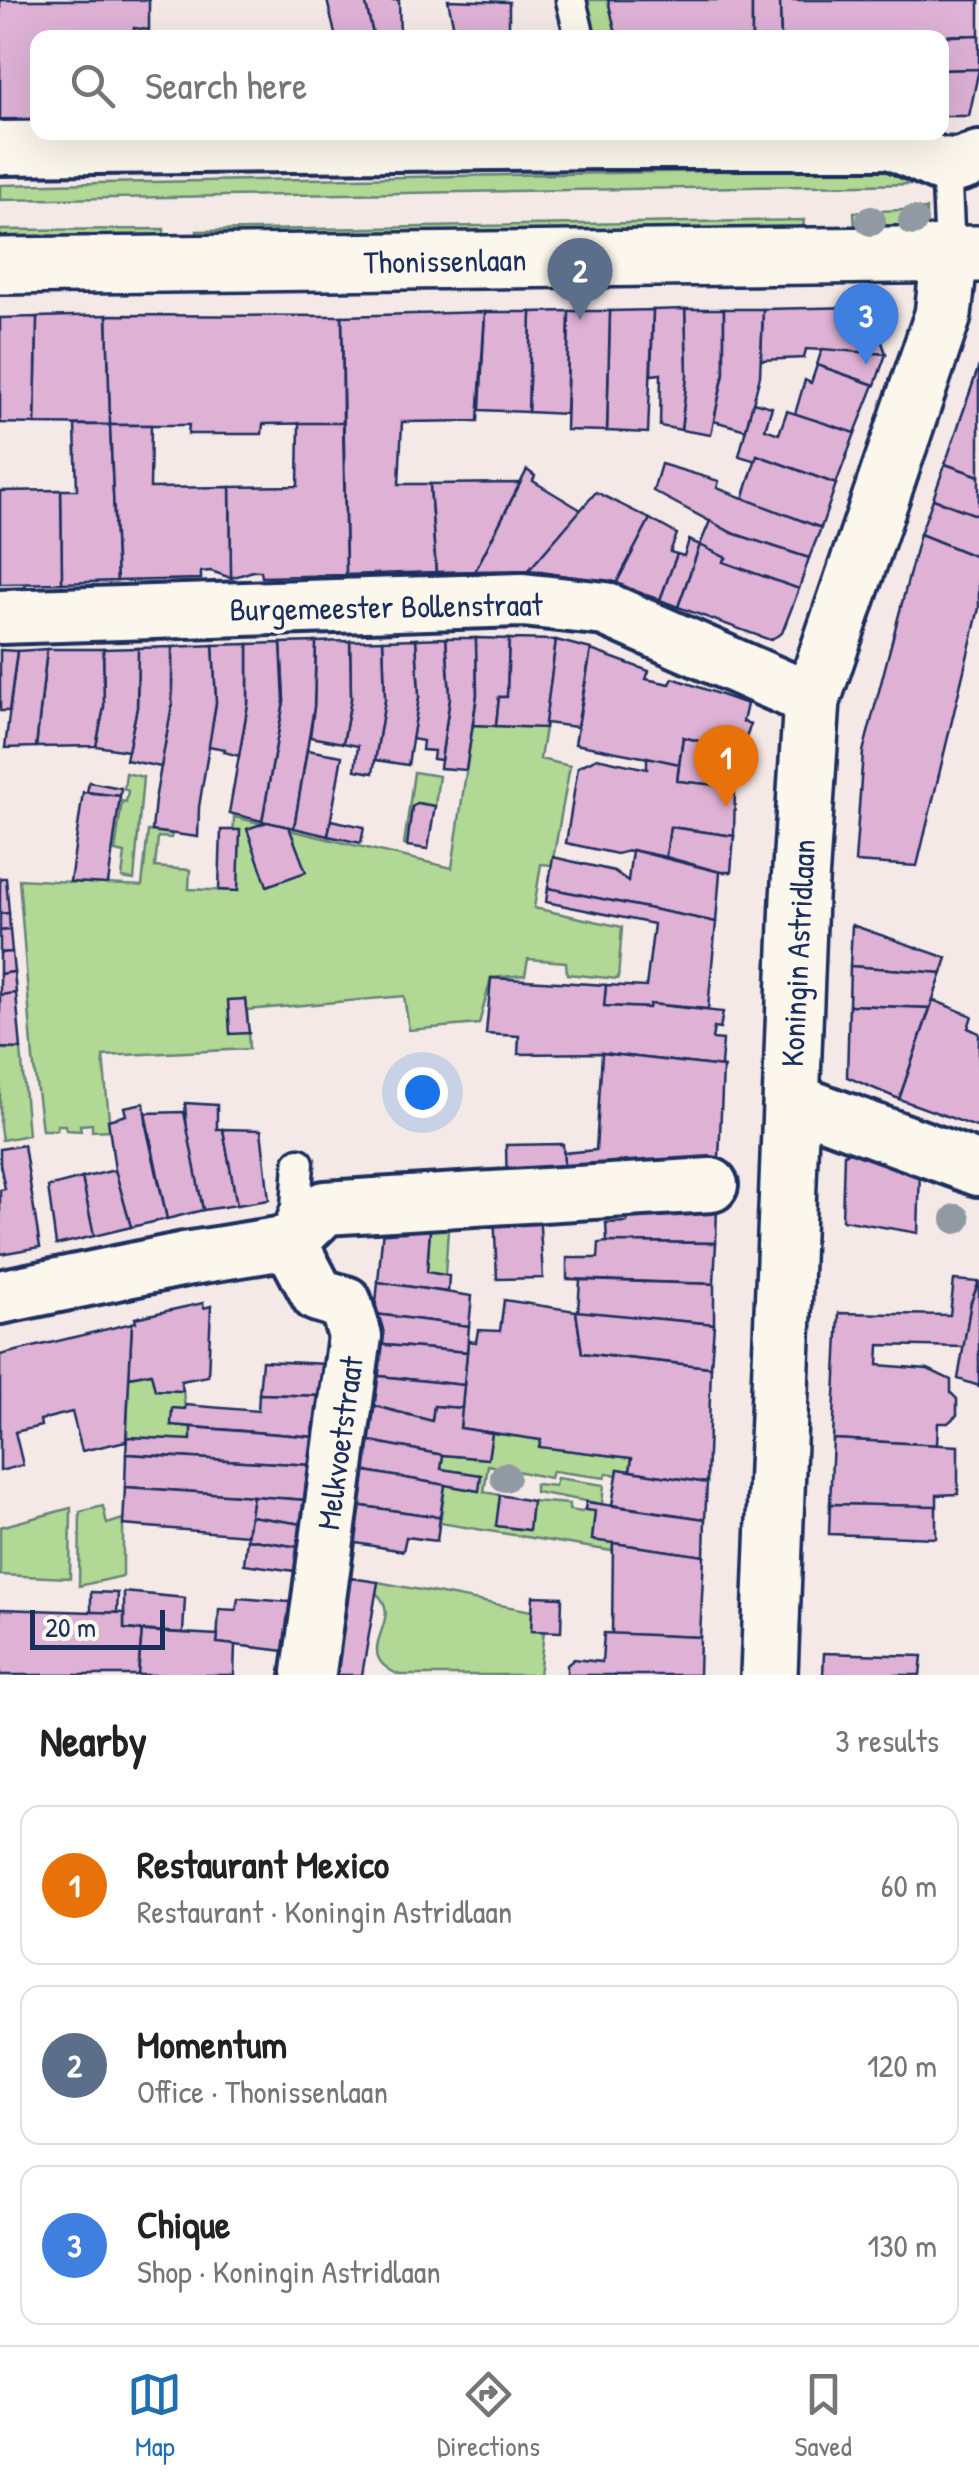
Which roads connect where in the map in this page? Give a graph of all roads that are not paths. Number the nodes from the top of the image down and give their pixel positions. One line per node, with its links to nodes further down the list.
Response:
1 (571, 0): 2 (lane)
2 (578, 30)
3 (439, 140): 5 (street)
4 (776, 140): 6 (street)
5 (0, 148)
6 (968, 162): 7 (lane)
7 (964, 253): 8 (main road, Thonissenlaan); 10 (main road, Koningin Astridlaan)
8 (0, 266)
9 (0, 618): 10 (street, Burgemeester Bollenstraat)
10 (812, 700): 11 (main road, Koningin Astridlaan)
11 (792, 1100): 13 (street); 18 (main road, Koningin Astridlaan)
12 (299, 1162): 15 (lane)
13 (979, 1169)
14 (711, 1186): 15 (street)
15 (287, 1242): 16 (street); 17 (street, Melkvoetstraat)
16 (0, 1297)
17 (309, 1672)
18 (769, 1675)

